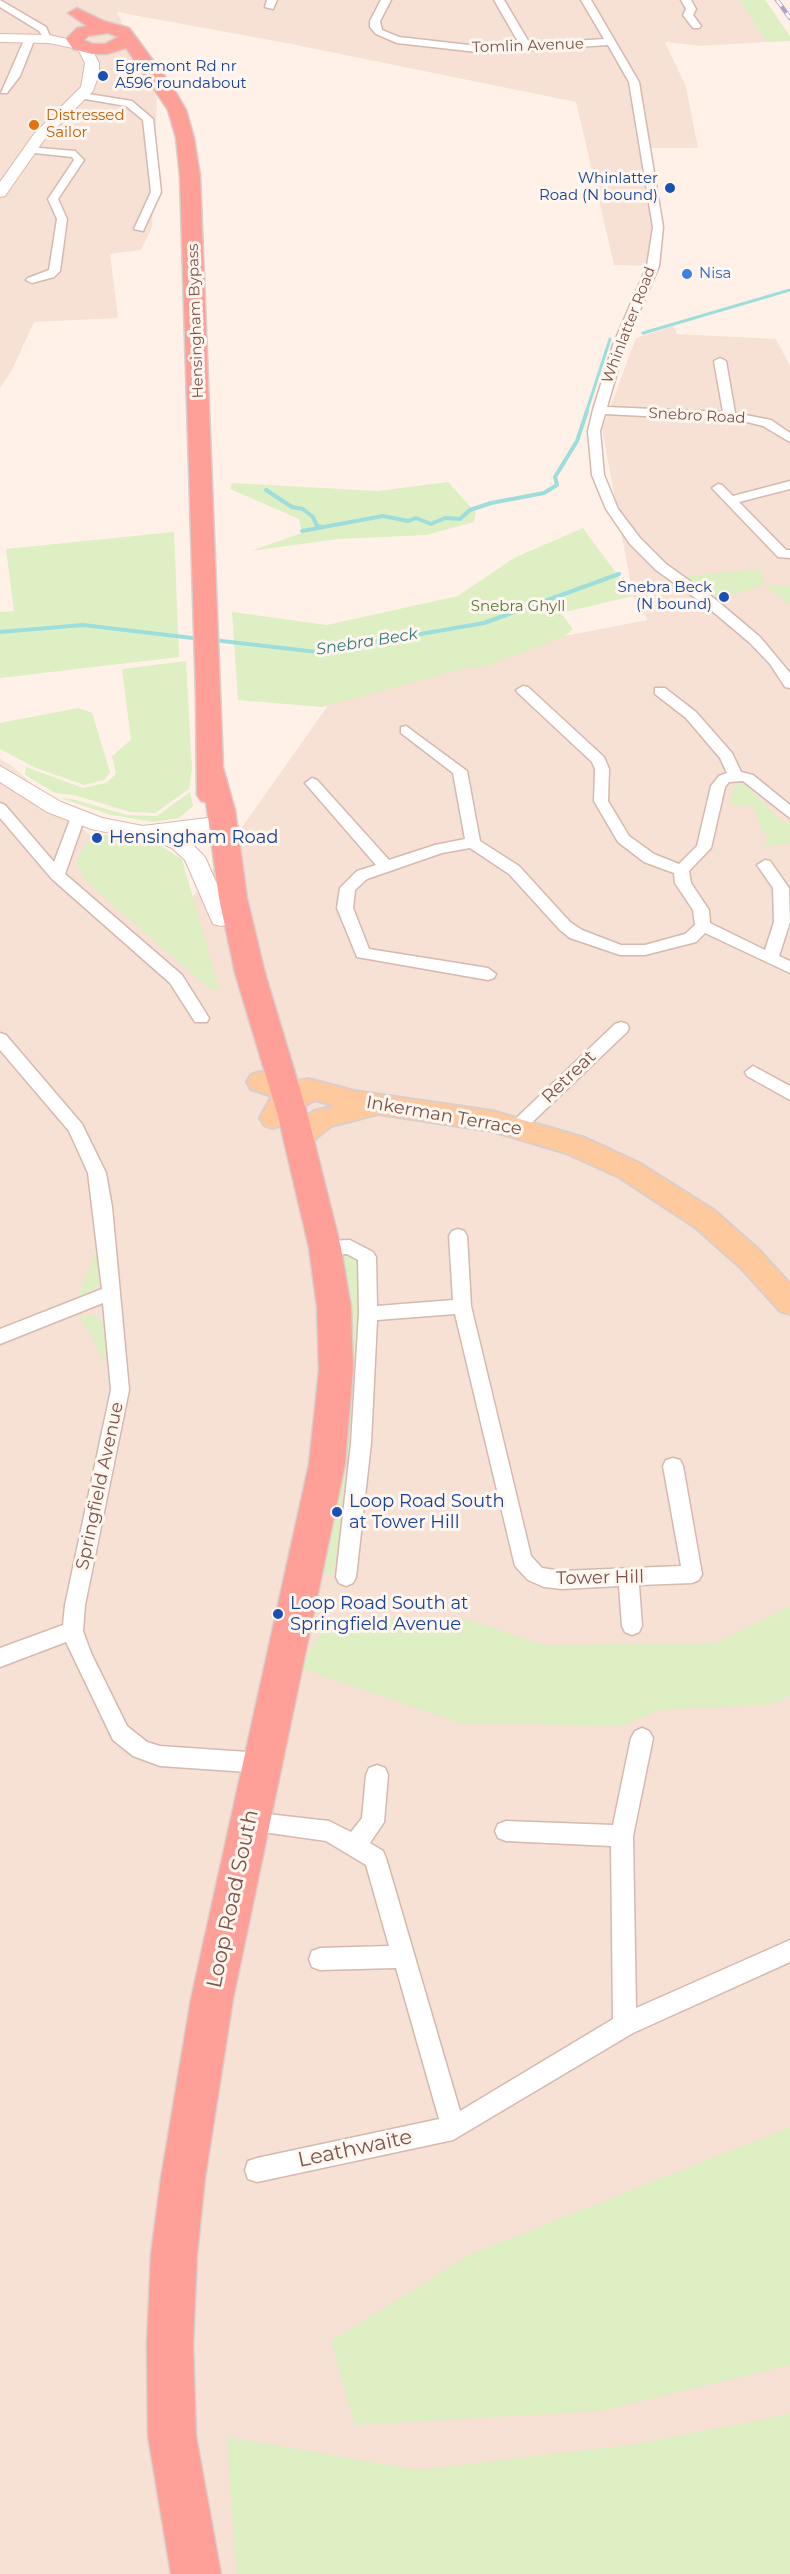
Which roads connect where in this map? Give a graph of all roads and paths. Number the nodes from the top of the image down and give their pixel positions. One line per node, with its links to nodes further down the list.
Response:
1 (387, 0): 15 (street, Tomlin Avenue)
2 (499, 0): 15 (street)
3 (586, 0): 12 (street, Whinlatter Road)
4 (686, 0): 7 (street)
5 (0, 3): 11 (street)
6 (73, 6): 8 (highway, Hensingham Bypass); 13 (highway)
7 (696, 26)
8 (107, 28): 13 (highway); 14 (highway, Hensingham Bypass)
9 (0, 38): 10 (main road)
10 (30, 38): 11 (main road); 16 (street)
11 (49, 39): 13 (main road)
12 (609, 42): 15 (street, Tomlin Avenue); 25 (street, Whinlatter Road)
13 (83, 44): 14 (highway); 17 (main road)
14 (117, 44): 44 (highway, Hensingham Bypass)
15 (527, 48)
16 (4, 91)
17 (82, 96): 18 (main road); 20 (street)
18 (29, 150): 19 (main road); 21 (street)
19 (0, 193)
20 (139, 229)
21 (50, 275): 22 (street); 23 (street)
22 (32, 280)
23 (62, 284)
24 (720, 361): 26 (street)
25 (599, 410): 26 (street, Snebro Road); 33 (street, Whinlatter Road)
26 (729, 415): 27 (street, Snebro Road)
27 (790, 438)
28 (790, 485): 30 (street)
29 (718, 488): 30 (street)
30 (732, 500): 31 (street)
31 (790, 554)
32 (790, 657): 33 (street)
33 (774, 661): 34 (street, Whinlatter Road)
34 (790, 684)
35 (660, 691): 39 (street)
36 (526, 699): 50 (street)
37 (406, 729): 47 (street)
38 (0, 773): 43 (main road)
39 (735, 775): 42 (street); 50 (street)
40 (312, 783): 49 (street)
41 (0, 808): 51 (street)
42 (790, 813)
43 (78, 818): 45 (main road); 51 (street)
44 (213, 827): 45 (main road); 46 (main road); 52 (highway); 60 (highway)
45 (139, 832): 46 (main road)
46 (169, 838): 52 (main road)
47 (473, 843): 49 (street); 53 (street)
48 (765, 865): 54 (street)
49 (387, 867): 56 (street)
50 (681, 870): 53 (street)
51 (57, 874): 57 (street)
52 (221, 919): 64 (highway)
53 (703, 926): 54 (street)
54 (771, 957): 55 (street)
55 (790, 968)
56 (488, 974)
57 (201, 1018)
58 (621, 1028): 67 (street, Retreat)
59 (1, 1041): 71 (street, Springfield Avenue)
60 (269, 1042): 62 (main road); 64 (highway)
61 (753, 1072): 63 (street)
62 (315, 1090): 64 (main road, Inkerman Terrace); 65 (main road, Inkerman Terrace)
63 (790, 1095)
64 (278, 1096): 65 (main road); 68 (highway); 70 (highway)
65 (354, 1101): 66 (main road, Inkerman Terrace)
66 (381, 1105): 67 (main road, Inkerman Terrace); 68 (main road)
67 (517, 1127): 72 (main road, Inkerman Terrace)
68 (299, 1144): 70 (highway)
69 (459, 1236): 73 (street, Tower Hill)
70 (322, 1238): 74 (street); 83 (highway, Loop Road South)
71 (110, 1293): 75 (street); 80 (street, Springfield Avenue)
72 (790, 1303)
73 (462, 1306): 74 (street); 78 (street, Tower Hill)
74 (369, 1312): 77 (street)
75 (0, 1338)
76 (673, 1466): 78 (street, Tower Hill)
77 (346, 1576)
78 (628, 1578): 79 (street)
79 (632, 1626)
80 (73, 1630): 81 (street); 83 (street, Springfield Avenue)
81 (0, 1658)
82 (642, 1738): 87 (street)
83 (262, 1763): 85 (highway, Loop Road South)
84 (377, 1776): 88 (street)
85 (250, 1822): 88 (street); 95 (highway, Loop Road South)
86 (506, 1831): 87 (street)
87 (622, 1836): 92 (street)
88 (354, 1846): 90 (street)
89 (790, 1951): 92 (street, Leathwaite)
90 (403, 1956): 91 (street); 93 (street)
91 (320, 1959)
92 (625, 2025): 93 (street, Leathwaite)
93 (453, 2128): 94 (street, Leathwaite)
94 (257, 2170)
95 (196, 2574)

